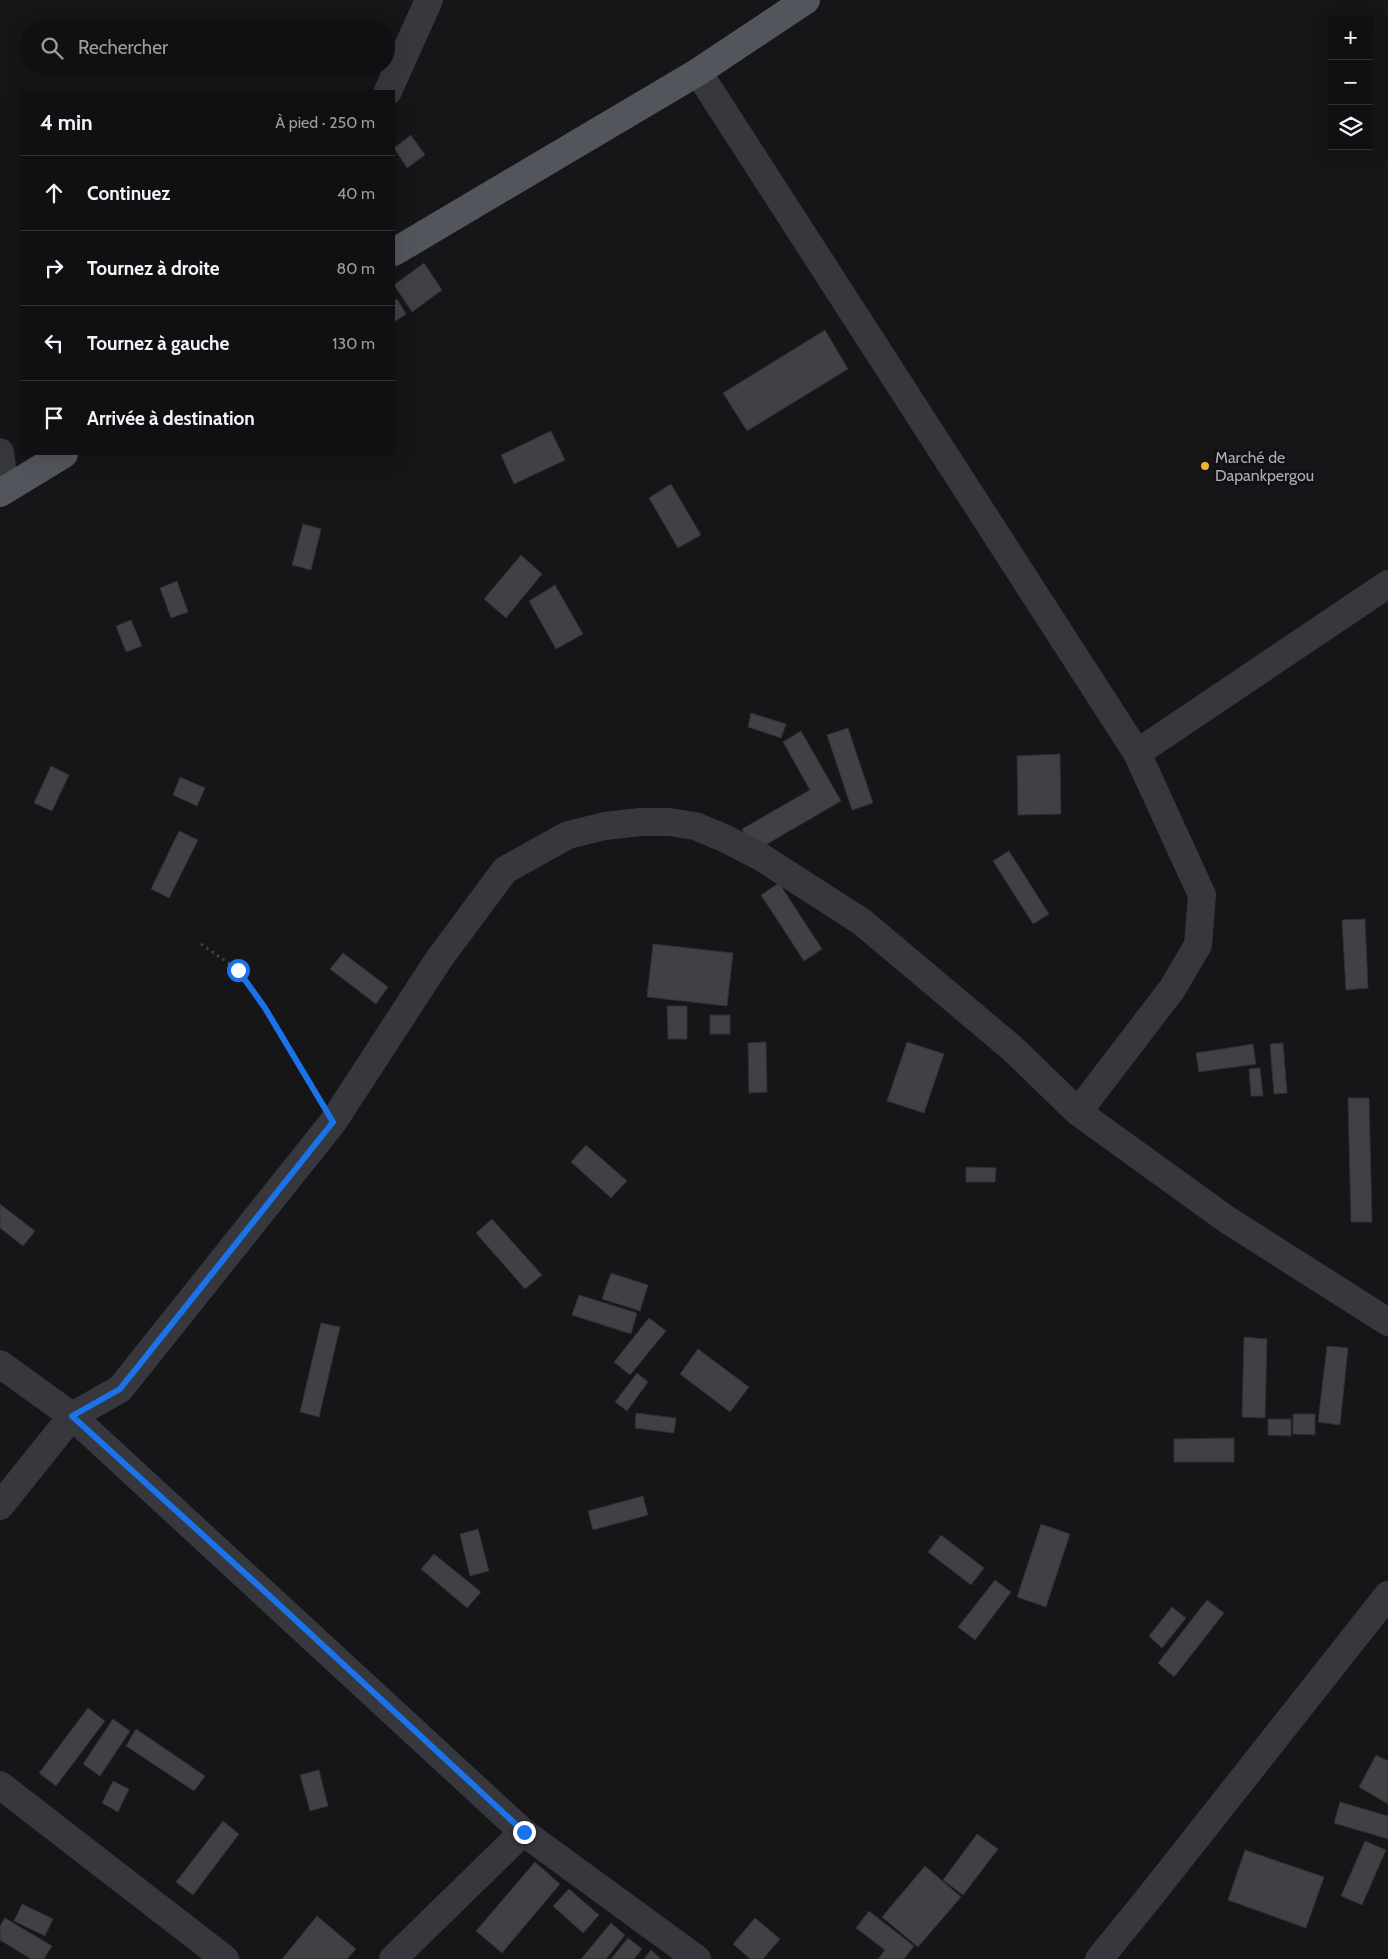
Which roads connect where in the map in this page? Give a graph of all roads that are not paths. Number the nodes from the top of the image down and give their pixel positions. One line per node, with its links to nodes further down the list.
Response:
1 (430, 0): 4 (street)
2 (806, 0): 3 (main road)
3 (698, 72): 5 (main road); 10 (street)
4 (388, 90)
5 (395, 251)
6 (0, 452): 8 (street)
7 (62, 455): 8 (main road)
8 (2, 491)
9 (1388, 584): 10 (street)
10 (1137, 753): 11 (street)
11 (1078, 1112): 12 (street); 14 (street)
12 (1388, 1322)
13 (0, 1364): 14 (street)
14 (72, 1416): 15 (street); 18 (street)
15 (0, 1506)
16 (1388, 1595): 22 (street)
17 (0, 1785): 19 (street)
18 (524, 1832): 20 (street); 21 (street)
19 (226, 1959)
20 (393, 1959)
21 (697, 1959)
22 (1098, 1959)

